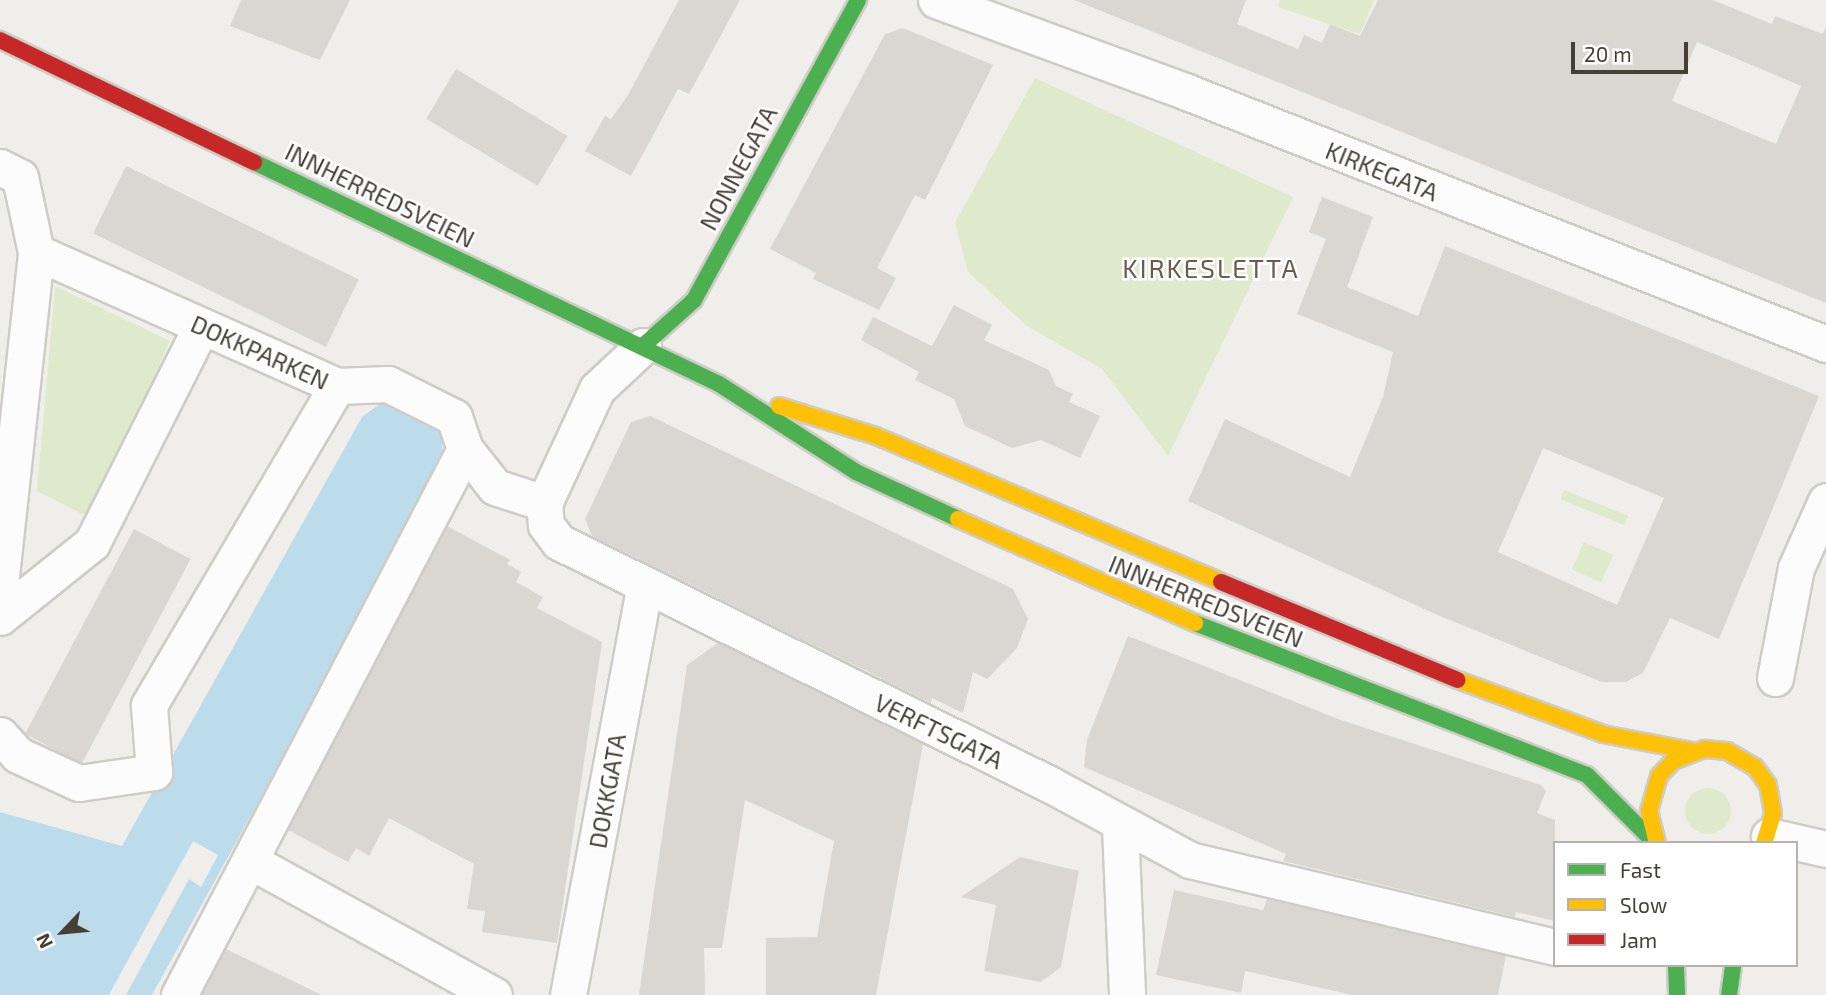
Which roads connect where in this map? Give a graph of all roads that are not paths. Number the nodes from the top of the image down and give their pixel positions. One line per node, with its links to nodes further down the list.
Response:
1 (858, 0): 8 (main road, NONNEGATA)
2 (936, 0): 7 (street, KIRKEGATA)
3 (0, 40): 8 (main road, INNHERREDSVEIEN)
4 (0, 167): 5 (street)
5 (36, 251): 6 (street, DOKKPARKEN); 14 (street)
6 (201, 327): 9 (street, DOKKPARKEN); 16 (street)
7 (1826, 344)
8 (643, 346): 10 (main road, INNHERREDSVEIEN); 13 (street)
9 (337, 386): 11 (street, DOKKPARKEN); 18 (street)
10 (739, 394): 19 (main road, INNHERREDSVEIEN); 22 (main road, INNHERREDSVEIEN)
11 (465, 449): 13 (street, DOKKPARKEN); 26 (street)
12 (1826, 501): 17 (street)
13 (544, 503): 15 (street, VERFTSGATA)
14 (0, 585)
15 (645, 585): 20 (street, VERFTSGATA); 32 (street, DOKKGATA)
16 (0, 617)
17 (1775, 678)
18 (0, 735)
19 (1692, 751): 21 (main road, INNHERREDSVEIEN); 23 (main road)
20 (1120, 826): 27 (street, VERFTSGATA); 33 (street)
21 (1766, 839)
22 (1654, 841)
23 (1656, 841)
24 (1798, 844): 25 (street)
25 (1826, 849)
26 (252, 862): 30 (street); 31 (street)
27 (1553, 947)
28 (1676, 967): 34 (main road)
29 (1732, 967): 35 (main road)
30 (179, 995)
31 (494, 995)
32 (568, 995)
33 (1127, 995)
34 (1677, 995)
35 (1729, 995)

